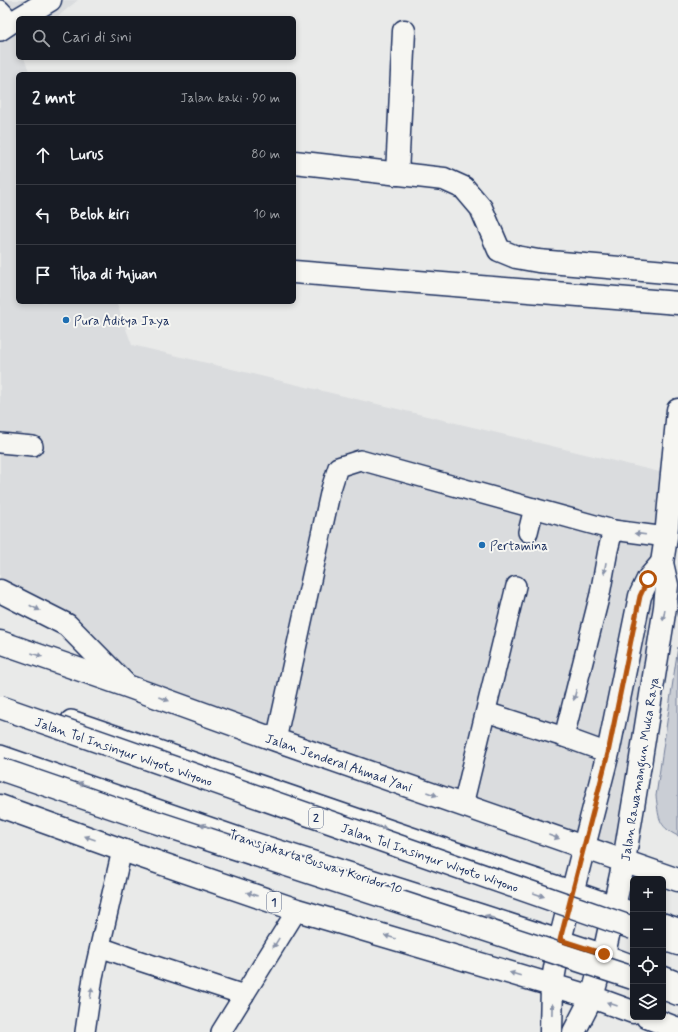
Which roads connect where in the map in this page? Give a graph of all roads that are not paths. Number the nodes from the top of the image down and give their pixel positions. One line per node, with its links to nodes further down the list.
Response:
1 (50, 0): 2 (main road)
2 (18, 16)
3 (404, 31): 5 (main road)
4 (296, 162): 5 (main road)
5 (397, 174): 7 (main road)
6 (296, 272): 8 (main road)
7 (678, 273)
8 (678, 303)
9 (678, 410): 15 (main road, Jalan Rawamangun Muka Raya)
10 (0, 443): 11 (lane)
11 (32, 446)
12 (534, 508): 13 (lane); 14 (lane); 25 (lane)
13 (613, 530): 15 (lane, one-way to 13); 24 (lane, one-way to 24)
14 (528, 532)
15 (666, 537): 16 (main road, Jalan Rawamangun Muka Raya)
16 (662, 563): 26 (main road); 33 (main road, Jalan Rawamangun Muka Raya, one-way to 33)
17 (516, 586): 23 (lane)
18 (0, 591): 20 (main road, one-way to 20)
19 (0, 642): 20 (main road, Jalan Jenderal Ahmad Yani, one-way to 20)
20 (127, 686): 25 (main road, Jalan Jenderal Ahmad Yani, one-way to 25)
21 (0, 696): 35 (lane, one-way to 35)
22 (0, 707): 39 (main road, Jalan Tol Insinyur Wiyoto Wiyono / 2, one-way to 39, bridge)
23 (486, 712): 24 (lane); 29 (lane)
24 (564, 737): 26 (lane)
25 (276, 740): 29 (main road, Jalan Jenderal Ahmad Yani, one-way to 29)
26 (608, 753): 31 (main road)
27 (0, 755): 41 (lane, Transjakarta Busway Koridor 10, one-way to 27)
28 (0, 769): 47 (main road, bridge)
29 (463, 805): 31 (main road, Jalan Jenderal Ahmad Yani, one-way to 31)
30 (0, 806): 32 (main road, 1, one-way to 30)
31 (584, 847): 33 (main road, Jalan Jenderal Ahmad Yani); 35 (main road)
32 (122, 850): 37 (main road, 1, one-way to 32); 44 (lane)
33 (624, 861): 34 (main road, Jalan Jenderal Ahmad Yani); 36 (main road, Jalan Rawamangun Muka Raya)
34 (678, 880)
35 (573, 891): 36 (lane); 41 (main road)
36 (624, 909): 45 (main road, Jalan Rawamangun Muka Raya)
37 (297, 910): 50 (main road, 1, one-way to 37); 53 (lane, one-way to 53)
38 (666, 924): 40 (lane)
39 (630, 927)
40 (678, 928)
41 (560, 940): 45 (lane, Transjakarta Busway Koridor 10); 50 (main road)
42 (666, 940): 43 (main road)
43 (678, 944)
44 (100, 946): 53 (lane); 58 (lane, one-way to 44)
45 (604, 954): 46 (lane, Transjakarta Busway Koridor 10); 54 (main road, Jalan Rawamangun Muka Raya)
46 (630, 964)
47 (630, 977)
48 (666, 977): 49 (lane)
49 (678, 982)
50 (552, 985): 54 (main road, 1); 60 (main road, one-way to 50)
51 (666, 989): 52 (main road)
52 (678, 994)
53 (244, 995): 59 (lane)
54 (592, 997): 55 (main road, 1, one-way to 54); 61 (main road, Jalan Rawamangun Muka Raya)
55 (630, 1011)
56 (655, 1020): 57 (main road)
57 (678, 1028)
58 (85, 1032)
59 (221, 1032)
60 (551, 1032)
61 (574, 1032)

